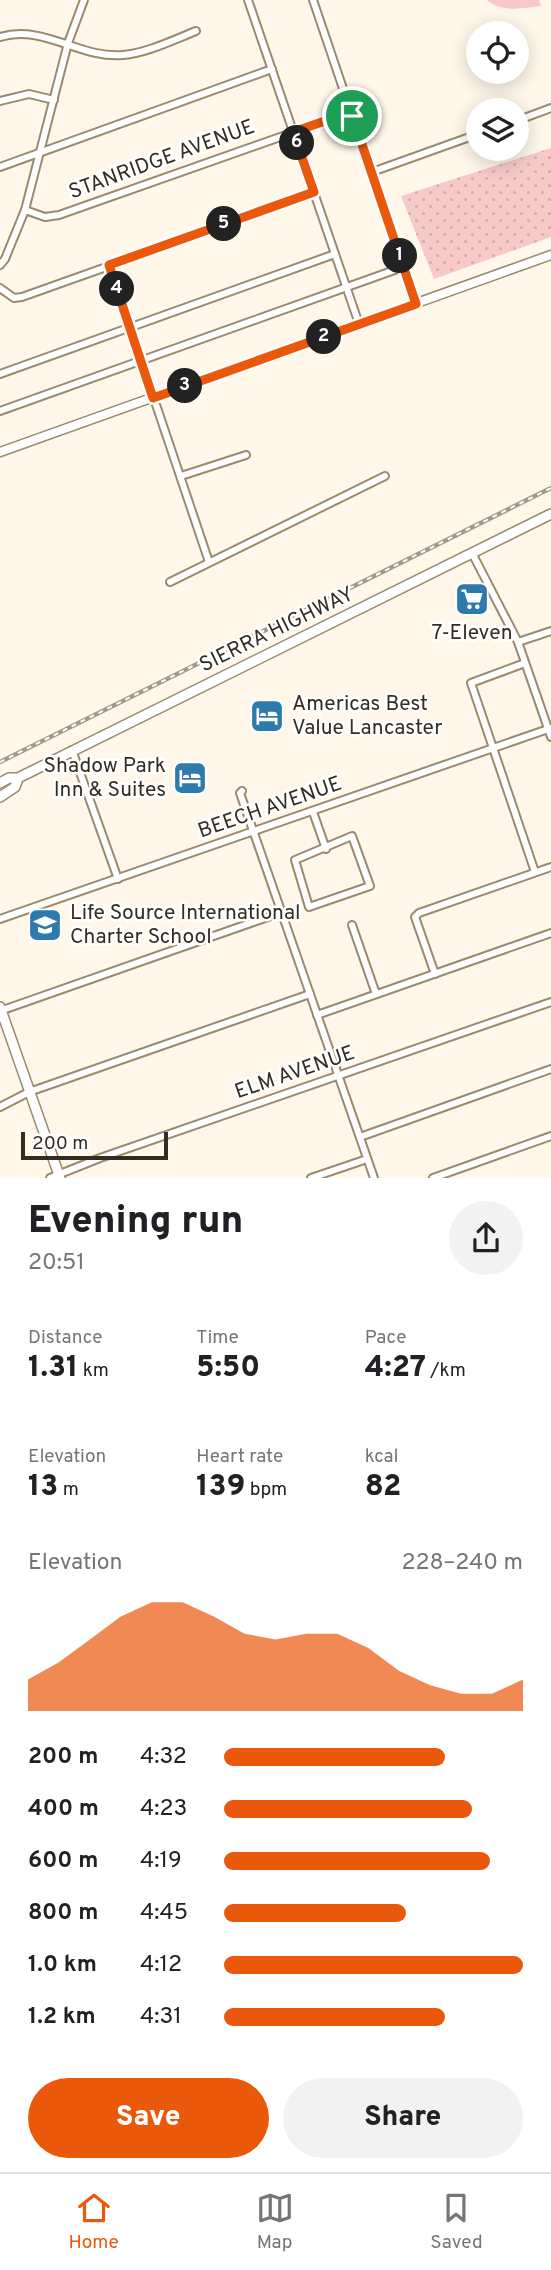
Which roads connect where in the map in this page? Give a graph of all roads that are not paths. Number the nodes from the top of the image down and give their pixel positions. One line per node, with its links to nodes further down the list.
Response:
1 (83, 0): 6 (street)
2 (248, 0): 7 (street)
3 (313, 0): 11 (street)
4 (196, 31): 6 (street)
5 (0, 37): 6 (street)
6 (68, 43): 8 (street)
7 (272, 69): 13 (street); 15 (street)
8 (54, 100): 9 (street); 15 (street)
9 (0, 101)
10 (551, 108): 12 (street)
11 (351, 112): 13 (street, STANRIDGE AVENUE); 17 (street)
12 (529, 116)
13 (293, 132): 18 (street); 19 (street, STANRIDGE AVENUE)
14 (466, 138): 17 (street)
15 (38, 154): 16 (street); 19 (street)
16 (0, 167)
17 (372, 172): 24 (street)
18 (314, 192): 20 (street); 23 (street)
19 (24, 210): 22 (street)
20 (335, 254): 25 (street); 29 (street)
21 (551, 255): 27 (main road)
22 (0, 265)
23 (109, 265): 26 (street); 29 (street)
24 (403, 267): 25 (street); 27 (street)
25 (346, 287): 28 (street); 30 (street)
26 (0, 288)
27 (416, 304): 28 (main road)
28 (359, 324): 32 (main road)
29 (129, 327): 30 (street); 31 (street)
30 (141, 360): 32 (street); 33 (street)
31 (0, 373)
32 (153, 398): 34 (main road); 36 (street)
33 (0, 411)
34 (0, 452)
35 (246, 454): 36 (street)
36 (181, 476): 40 (street)
37 (386, 476): 40 (street)
38 (551, 514): 39 (main road, SIERRA HIGHWAY)
39 (472, 554): 43 (street); 48 (main road, SIERRA HIGHWAY)
40 (209, 562): 41 (street)
41 (170, 582)
42 (551, 631): 43 (street)
43 (517, 642): 44 (street)
44 (525, 663): 45 (street); 47 (street)
45 (550, 729): 46 (street); 47 (street, BEECH AVENUE)
46 (551, 737)
47 (493, 749): 53 (street, BEECH AVENUE); 57 (street)
48 (72, 750): 49 (main road, SIERRA HIGHWAY); 58 (street)
49 (19, 778): 50 (main road, SIERRA HIGHWAY); 52 (main road, SIERRA HIGHWAY)
50 (0, 783)
51 (242, 791): 54 (street)
52 (0, 797)
53 (313, 812): 54 (street, BEECH AVENUE); 55 (street)
54 (254, 832): 58 (street, BEECH AVENUE); 59 (street)
55 (326, 849): 55 (street)
56 (551, 867): 57 (street)
57 (535, 872): 63 (street)
58 (118, 879): 60 (street, BEECH AVENUE)
59 (282, 912): 64 (street); 67 (street)
60 (0, 919)
61 (352, 925): 65 (street)
62 (551, 933): 63 (street)
63 (435, 974): 65 (street)
64 (310, 994): 68 (street); 71 (street)
65 (376, 994): 68 (street)
66 (551, 1002): 70 (street, ELM AVENUE)
67 (0, 1010): 71 (main road)
68 (317, 1015): 70 (street)
69 (551, 1069): 74 (street)
70 (339, 1076): 74 (street); 76 (street, ELM AVENUE)
71 (29, 1092): 72 (street); 76 (main road)
72 (0, 1107)
73 (551, 1136): 79 (street)
74 (360, 1137): 75 (street)
75 (367, 1159): 77 (street); 78 (street)
76 (56, 1177)
77 (311, 1178)
78 (374, 1178)
79 (433, 1178)

